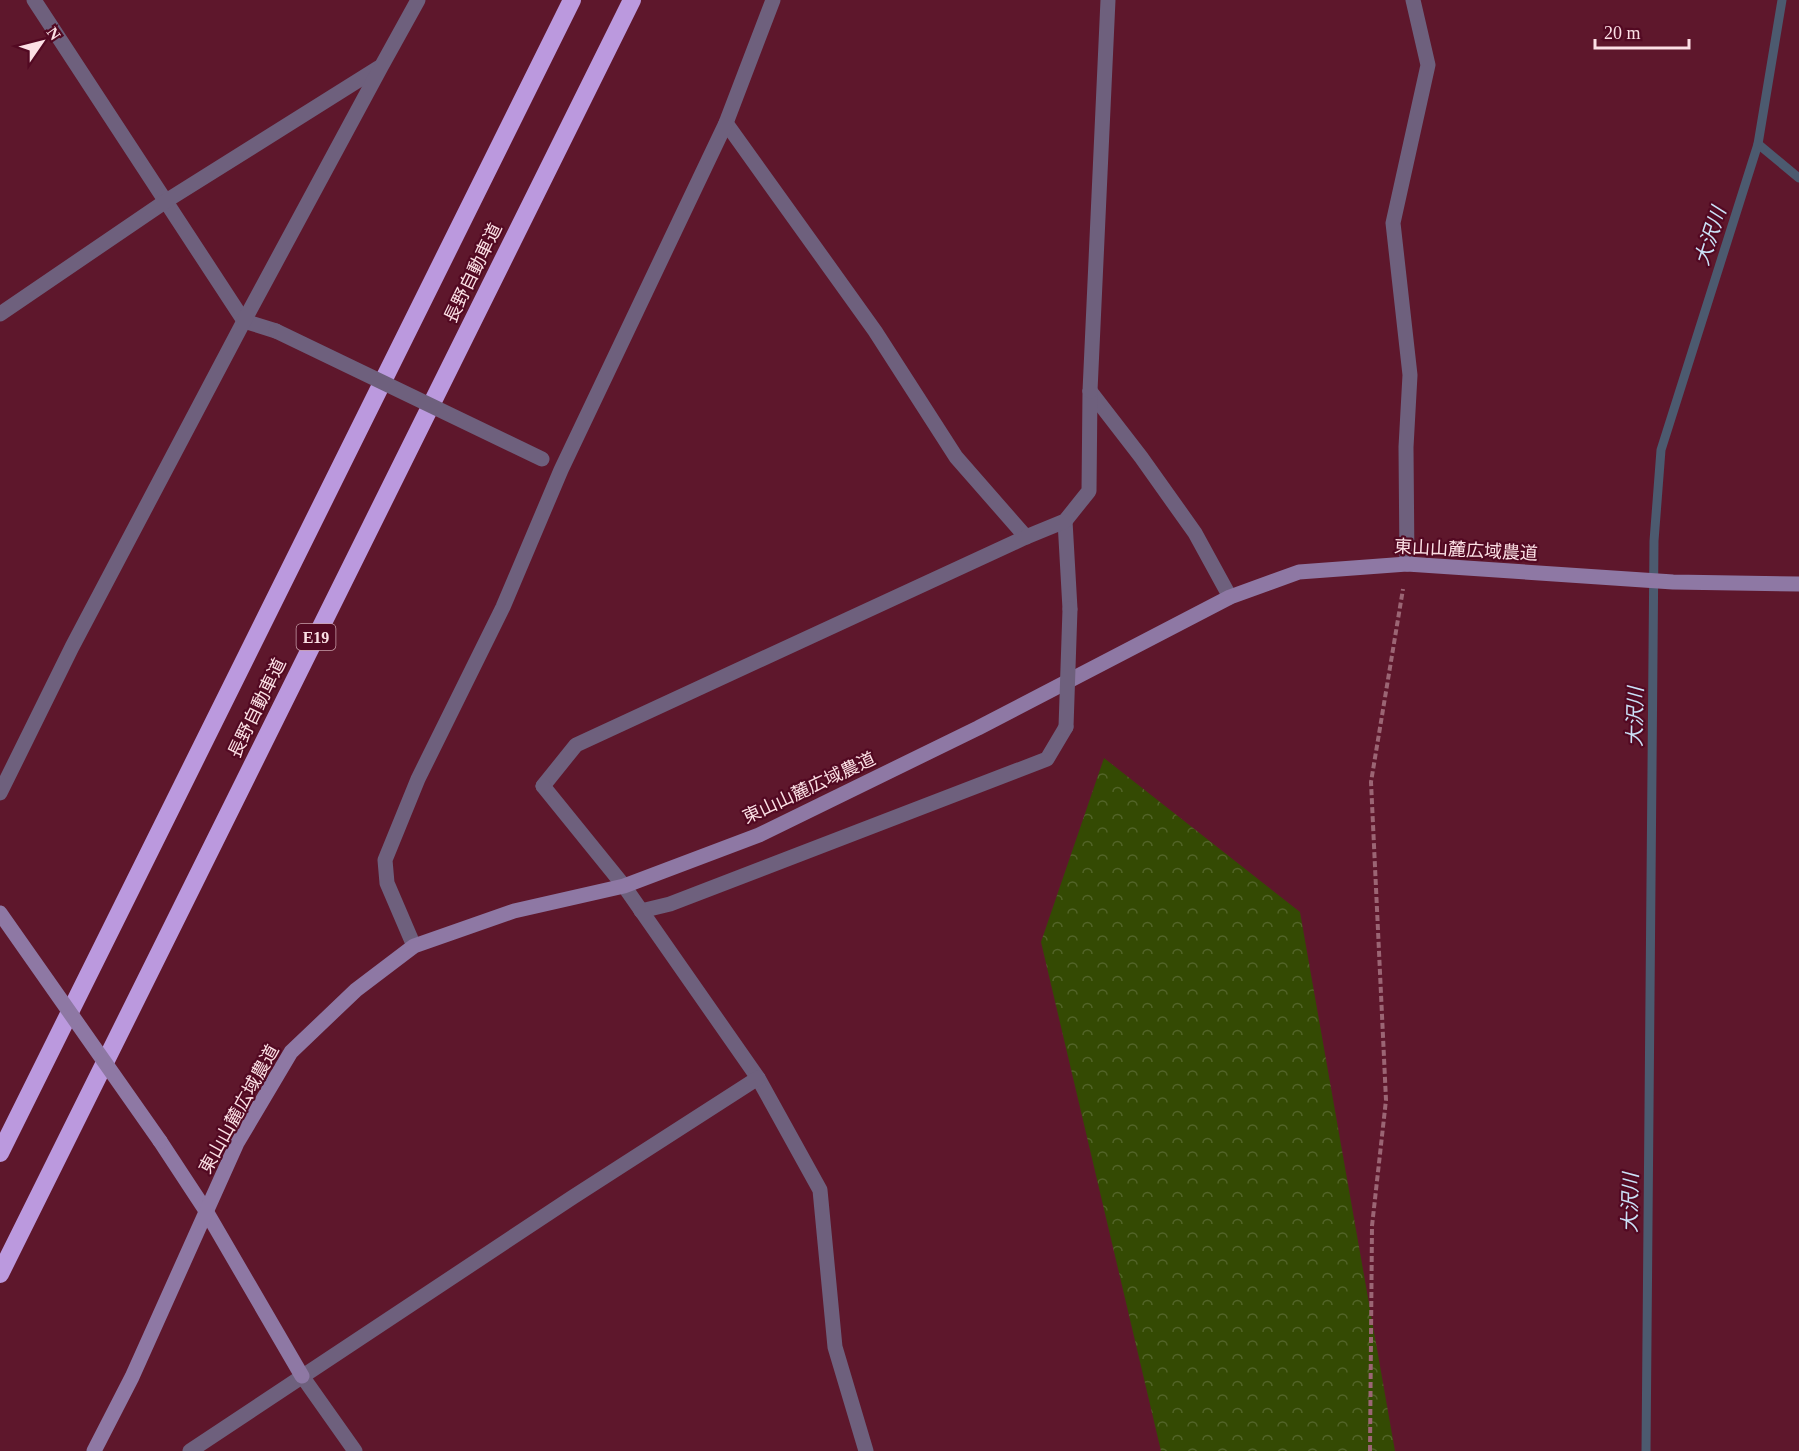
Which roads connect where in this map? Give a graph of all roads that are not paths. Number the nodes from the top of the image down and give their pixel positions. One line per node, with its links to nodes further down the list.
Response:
1 (34, 0): 10 (street)
2 (418, 0): 8 (street)
3 (572, 0): 26 (highway, 長野自動車道)
4 (632, 0): 28 (highway, 長野自動車道 / E19)
5 (773, 0): 9 (street)
6 (1108, 0): 13 (street)
7 (1413, 0): 17 (street)
8 (381, 67): 10 (street); 12 (street)
9 (726, 123): 14 (street); 16 (street)
10 (166, 201): 11 (street); 12 (street)
11 (0, 314)
12 (244, 321): 14 (street, bridge); 20 (street)
13 (1090, 391): 15 (street); 19 (street)
14 (561, 470): 24 (street)
15 (1065, 521): 16 (street); 22 (street, bridge)
16 (1026, 537): 21 (street)
17 (1407, 564): 18 (street, 東山山麓広域農道); 19 (street, 東山山麓広域農道)
18 (1799, 584)
19 (1230, 597): 21 (street, 東山山麓広域農道)
20 (0, 793)
21 (624, 886): 22 (street); 24 (street, 東山山麓広域農道)
22 (640, 912): 25 (street)
23 (0, 913): 27 (street, bridge)
24 (414, 946): 27 (street, 東山山麓広域農道)
25 (758, 1078): 29 (street); 33 (street)
26 (0, 1153)
27 (206, 1211): 29 (street); 30 (street, 東山山麓広域農道)
28 (0, 1274)
29 (302, 1376): 31 (street); 32 (street)
30 (94, 1451)
31 (190, 1451)
32 (355, 1451)
33 (866, 1451)

